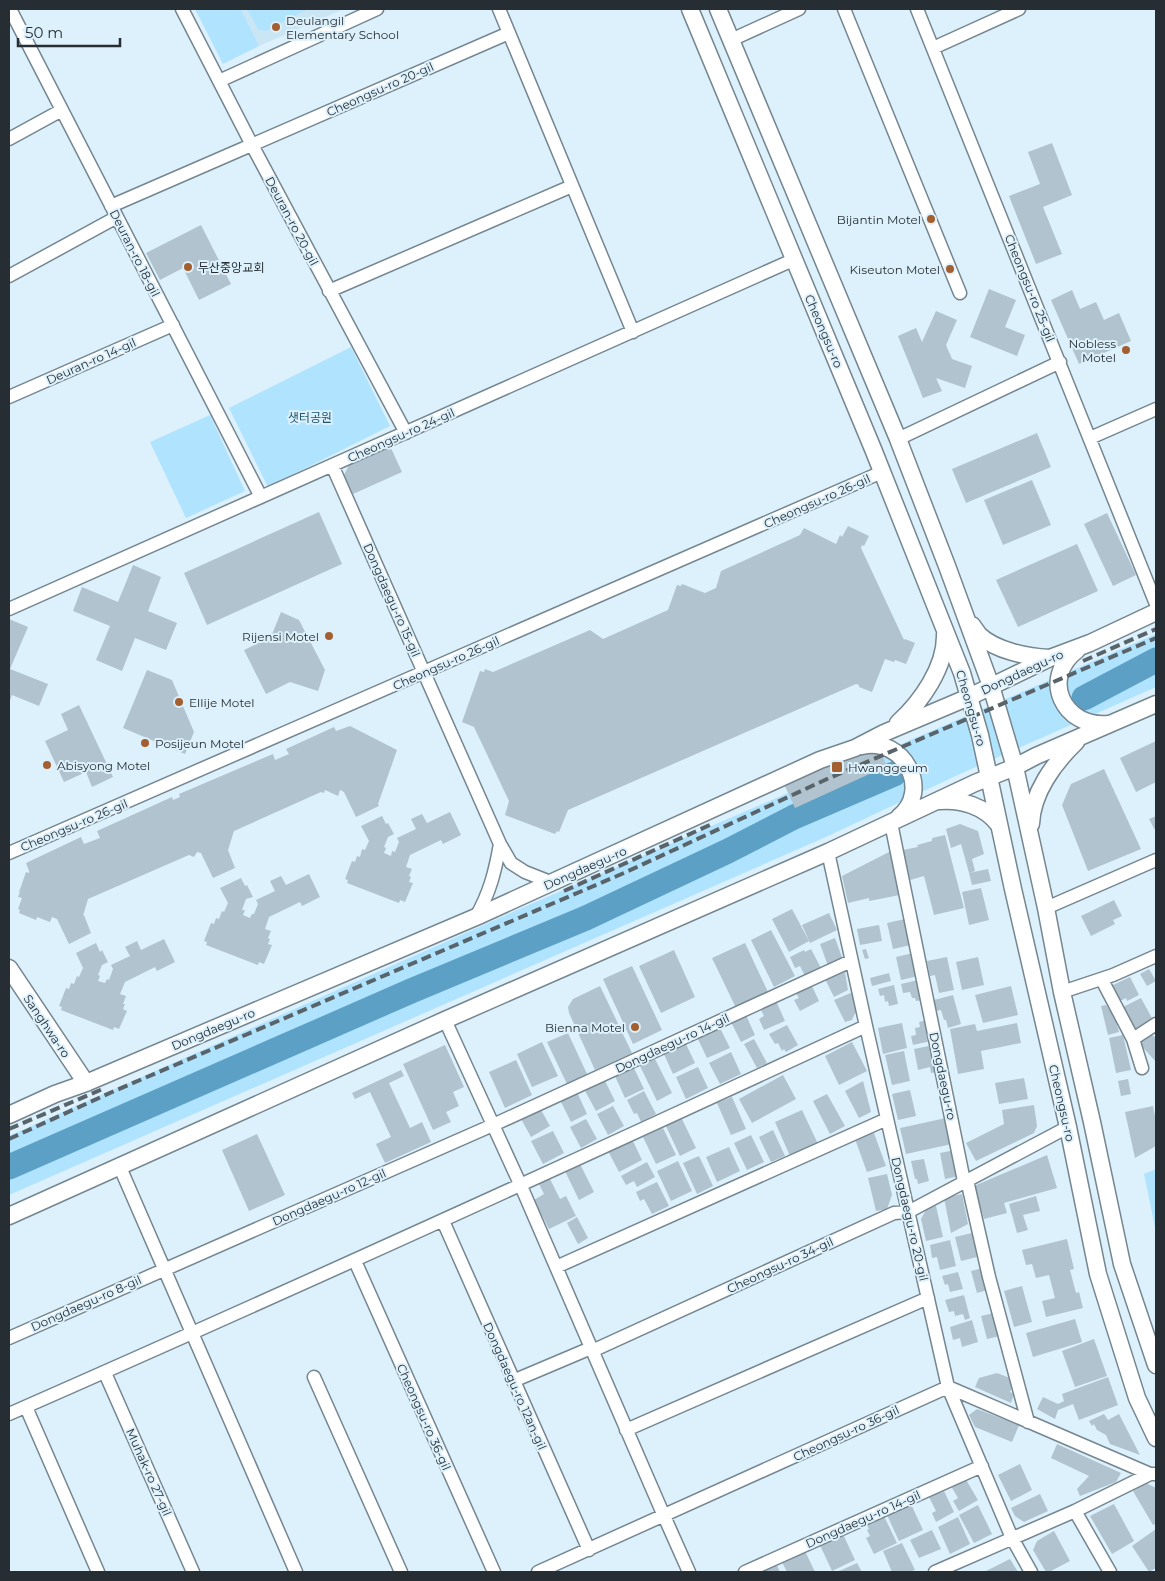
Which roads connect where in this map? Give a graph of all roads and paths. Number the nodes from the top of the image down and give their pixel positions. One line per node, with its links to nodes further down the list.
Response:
1 (10, 9): 15 (street, Deuran-ro 18-gil)
2 (182, 9): 14 (street, Deuran-ro 20-gil)
3 (377, 9): 14 (street)
4 (498, 9): 11 (street)
5 (690, 9): 20 (main road, Cheongsu-ro)
6 (718, 9): 12 (main road, Cheongsu-ro)
7 (799, 9): 12 (street)
8 (844, 9): 23 (street)
9 (917, 9): 13 (street, Cheongsu-ro 25-gil)
10 (1019, 9): 13 (street)
11 (509, 33): 17 (street, Cheongsu-ro 20-gil); 18 (street)
12 (731, 40): 31 (main road, Cheongsu-ro)
13 (933, 48): 26 (street, Cheongsu-ro 25-gil)
14 (219, 81): 17 (street, Deuran-ro 20-gil)
15 (62, 110): 16 (street); 19 (street, Deuran-ro 18-gil)
16 (9, 140)
17 (252, 145): 19 (street, Cheongsu-ro 20-gil); 22 (street, Deuran-ro 20-gil)
18 (572, 186): 22 (street); 25 (street)
19 (114, 212): 21 (street); 24 (street, Deuran-ro 18-gil)
20 (794, 260): 25 (street, Cheongsu-ro 24-gil); 33 (main road, Cheongsu-ro)
21 (9, 276)
22 (330, 290): 29 (street, Deuran-ro 20-gil)
23 (960, 293)
24 (173, 325): 27 (street, Deuran-ro 14-gil); 34 (street, Deuran-ro 18-gil)
25 (633, 332): 29 (street, Cheongsu-ro 24-gil)
26 (1060, 362): 30 (street, Cheongsu-ro 25-gil); 31 (street)
27 (9, 397)
28 (1156, 409): 30 (street)
29 (406, 433): 32 (street, Cheongsu-ro 24-gil)
30 (1090, 438): 35 (street)
31 (898, 439): 38 (main road, Cheongsu-ro)
32 (332, 465): 34 (street, Cheongsu-ro 24-gil); 42 (street, Dongdaegu-ro 15-gil)
33 (882, 472): 39 (main road, Cheongsu-ro); 42 (street, Cheongsu-ro 26-gil)
34 (260, 497): 36 (street, Cheongsu-ro 24-gil)
35 (1156, 604)
36 (9, 609)
37 (1156, 612): 40 (main road, Dongdaegu-ro)
38 (965, 615): 41 (main road); 43 (main road, Cheongsu-ro)
39 (945, 632): 44 (main road, Cheongsu-ro); 47 (main road)
40 (1090, 643): 41 (main road, Dongdaegu-ro); 46 (main road)
41 (1050, 658): 43 (main road, Dongdaegu-ro)
42 (424, 673): 56 (street, Dongdaegu-ro 15-gil); 58 (street, Cheongsu-ro 26-gil)
43 (991, 686): 44 (main road, Dongdaegu-ro); 50 (main road, Cheongsu-ro)
44 (969, 696): 47 (main road, Dongdaegu-ro); 51 (main road, Cheongsu-ro)
45 (1156, 704): 46 (main road)
46 (1119, 721): 48 (main road)
47 (884, 733): 49 (main road, Dongdaegu-ro)
48 (1081, 737): 50 (main road); 55 (main road)
49 (855, 748): 53 (main road); 60 (main road, Dongdaegu-ro)
50 (1015, 767): 51 (main road); 55 (main road, Cheongsu-ro)
51 (989, 777): 52 (main road); 54 (main road, Cheongsu-ro)
52 (934, 802): 53 (main road); 54 (main road)
53 (891, 823): 57 (main road); 79 (street, Dongdaegu-ro)
54 (998, 825): 77 (main road, Cheongsu-ro)
55 (1030, 841): 61 (main road, Cheongsu-ro)
56 (500, 844): 60 (street, Dongdaegu-ro 15-gil); 62 (street)
57 (828, 852): 64 (street, Dongdaegu-ro 20-gil); 68 (main road)
58 (9, 853)
59 (1156, 860): 61 (street)
60 (553, 882): 62 (main road, Dongdaegu-ro)
61 (1046, 908): 67 (main road, Cheongsu-ro)
62 (476, 917): 73 (main road, Dongdaegu-ro)
63 (1156, 956): 66 (street)
64 (851, 961): 70 (street, Dongdaegu-ro 20-gil); 76 (street, Dongdaegu-ro 14-gil)
65 (9, 968): 73 (main road, Sanghwa-ro)
66 (1102, 980): 67 (street); 71 (street)
67 (1062, 992): 91 (main road, Cheongsu-ro)
68 (445, 1020): 76 (street); 78 (main road)
69 (1156, 1024): 71 (street)
70 (866, 1026): 75 (street, Dongdaegu-ro 20-gil); 80 (street)
71 (1133, 1039): 72 (street)
72 (1142, 1068)
73 (86, 1083): 74 (main road, Dongdaegu-ro)
74 (9, 1115)
75 (887, 1118): 81 (street, Dongdaegu-ro 20-gil); 85 (street)
76 (493, 1125): 80 (street); 86 (street, Dongdaegu-ro 12-gil)
77 (1068, 1127): 79 (street, Cheongsu-ro 34-gil); 100 (main road, Cheongsu-ro)
78 (119, 1166): 82 (main road); 86 (street)
79 (966, 1181): 81 (street, Cheongsu-ro 34-gil); 98 (street)
80 (521, 1186): 83 (street); 85 (street)
81 (908, 1212): 87 (street, Dongdaegu-ro 20-gil); 90 (street, Cheongsu-ro 34-gil)
82 (9, 1216)
83 (443, 1221): 84 (street); 94 (street, Dongdaegu-ro 12an-gil)
84 (354, 1261): 88 (street); 111 (street, Cheongsu-ro 36-gil)
85 (556, 1267): 90 (street)
86 (164, 1269): 88 (street); 89 (street, Dongdaegu-ro 8-gil)
87 (928, 1298): 95 (street, Dongdaegu-ro 20-gil); 99 (street)
88 (193, 1334): 92 (street); 109 (street)
89 (9, 1338)
90 (592, 1349): 94 (street); 99 (street)
91 (1156, 1365)
92 (105, 1372): 96 (street); 108 (street, Muhak-ro 27-gil)
93 (314, 1377): 110 (street)
94 (513, 1381): 106 (street, Dongdaegu-ro 12an-gil)
95 (948, 1387): 98 (street); 101 (street, Dongdaegu-ro 20-gil); 104 (street, Cheongsu-ro 36-gil)
96 (26, 1407): 97 (street); 107 (street)
97 (9, 1414)
98 (1028, 1422): 102 (street)
99 (626, 1430): 104 (street)
100 (1156, 1438)
101 (982, 1466): 105 (street, Dongdaegu-ro 20-gil); 114 (street, Dongdaegu-ro 14-gil)
102 (1153, 1474): 103 (street)
103 (1076, 1511): 105 (street); 117 (street)
104 (664, 1516): 106 (street, Cheongsu-ro 36-gil); 113 (street)
105 (1012, 1538): 115 (street); 116 (street, Dongdaegu-ro 20-gil)
106 (589, 1550): 112 (street, Cheongsu-ro 36-gil)
107 (98, 1572)
108 (194, 1572)
109 (296, 1572)
110 (401, 1572)
111 (494, 1572)
112 (538, 1572)
113 (689, 1572)
114 (745, 1572)
115 (935, 1572)
116 (1031, 1572)
117 (1110, 1572)

